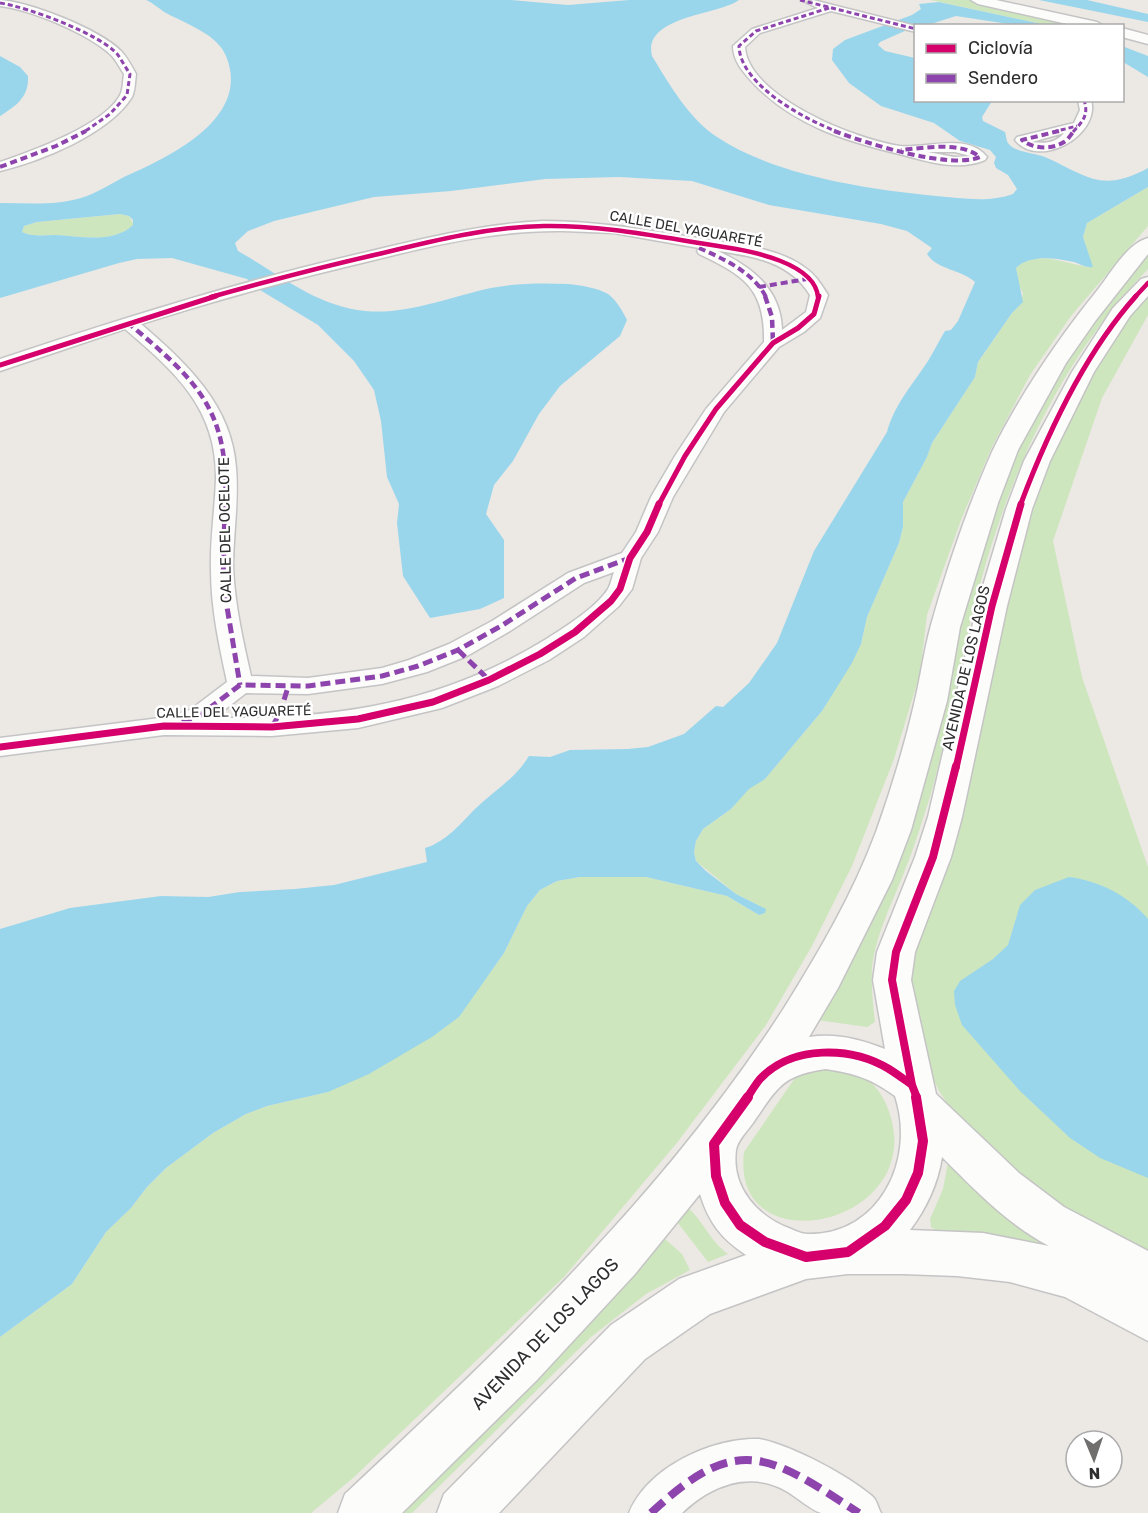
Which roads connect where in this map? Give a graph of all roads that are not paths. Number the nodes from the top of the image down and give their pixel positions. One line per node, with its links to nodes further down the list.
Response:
1 (800, 0): 5 (street)
2 (978, 0): 6 (street)
3 (1003, 0): 7 (street)
4 (6, 2): 16 (street)
5 (829, 8): 9 (street); 15 (street)
6 (1088, 24)
7 (1112, 24)
8 (1124, 27): 11 (street)
9 (914, 29)
10 (1124, 33): 12 (street)
11 (1148, 33)
12 (1148, 40)
13 (1085, 102): 14 (street)
14 (1077, 126)
15 (901, 150)
16 (0, 167)
17 (681, 241): 19 (street, CALLE DEL YAGUARETÉ); 21 (street, CALLE DEL YAGUARETÉ); 22 (street, CALLE DEL YAGUARETÉ)
18 (1148, 244): 33 (street, AVENIDA DE LOS LAGOS)
19 (807, 279): 21 (street); 23 (street, CALLE DEL YAGUARETÉ)
20 (1148, 283): 34 (street, AVENIDA DE LOS LAGOS)
21 (759, 287): 23 (street, CALLE DEL YAGUARETÉ)
22 (127, 322): 24 (street, CALLE DEL YAGUARETÉ); 28 (street, CALLE DEL OCELOTE)
23 (773, 343): 25 (street, CALLE DEL YAGUARETÉ)
24 (0, 365)
25 (630, 558): 26 (street, CALLE DEL YAGUARETÉ); 27 (street, CALLE DEL YAGUARETÉ)
26 (458, 651): 27 (street); 29 (street, CALLE DEL YAGUARETÉ)
27 (489, 680): 31 (street, CALLE DEL YAGUARETÉ)
28 (240, 685): 29 (street, CALLE DEL YAGUARETÉ); 30 (street)
29 (288, 687): 31 (street)
30 (216, 717): 31 (street, CALLE DEL YAGUARETÉ); 32 (street, CALLE DEL YAGUARETÉ)
31 (272, 727)
32 (0, 747)
33 (760, 1079): 34 (street); 35 (street)
34 (915, 1095): 36 (street); 37 (street)
35 (714, 1144): 36 (street); 39 (street, AVENIDA DE LOS LAGOS)
36 (827, 1254): 38 (street); 40 (street)
37 (1148, 1276)
38 (1148, 1317)
39 (364, 1513)
40 (463, 1513)
41 (651, 1513): 42 (street)
42 (859, 1513)

